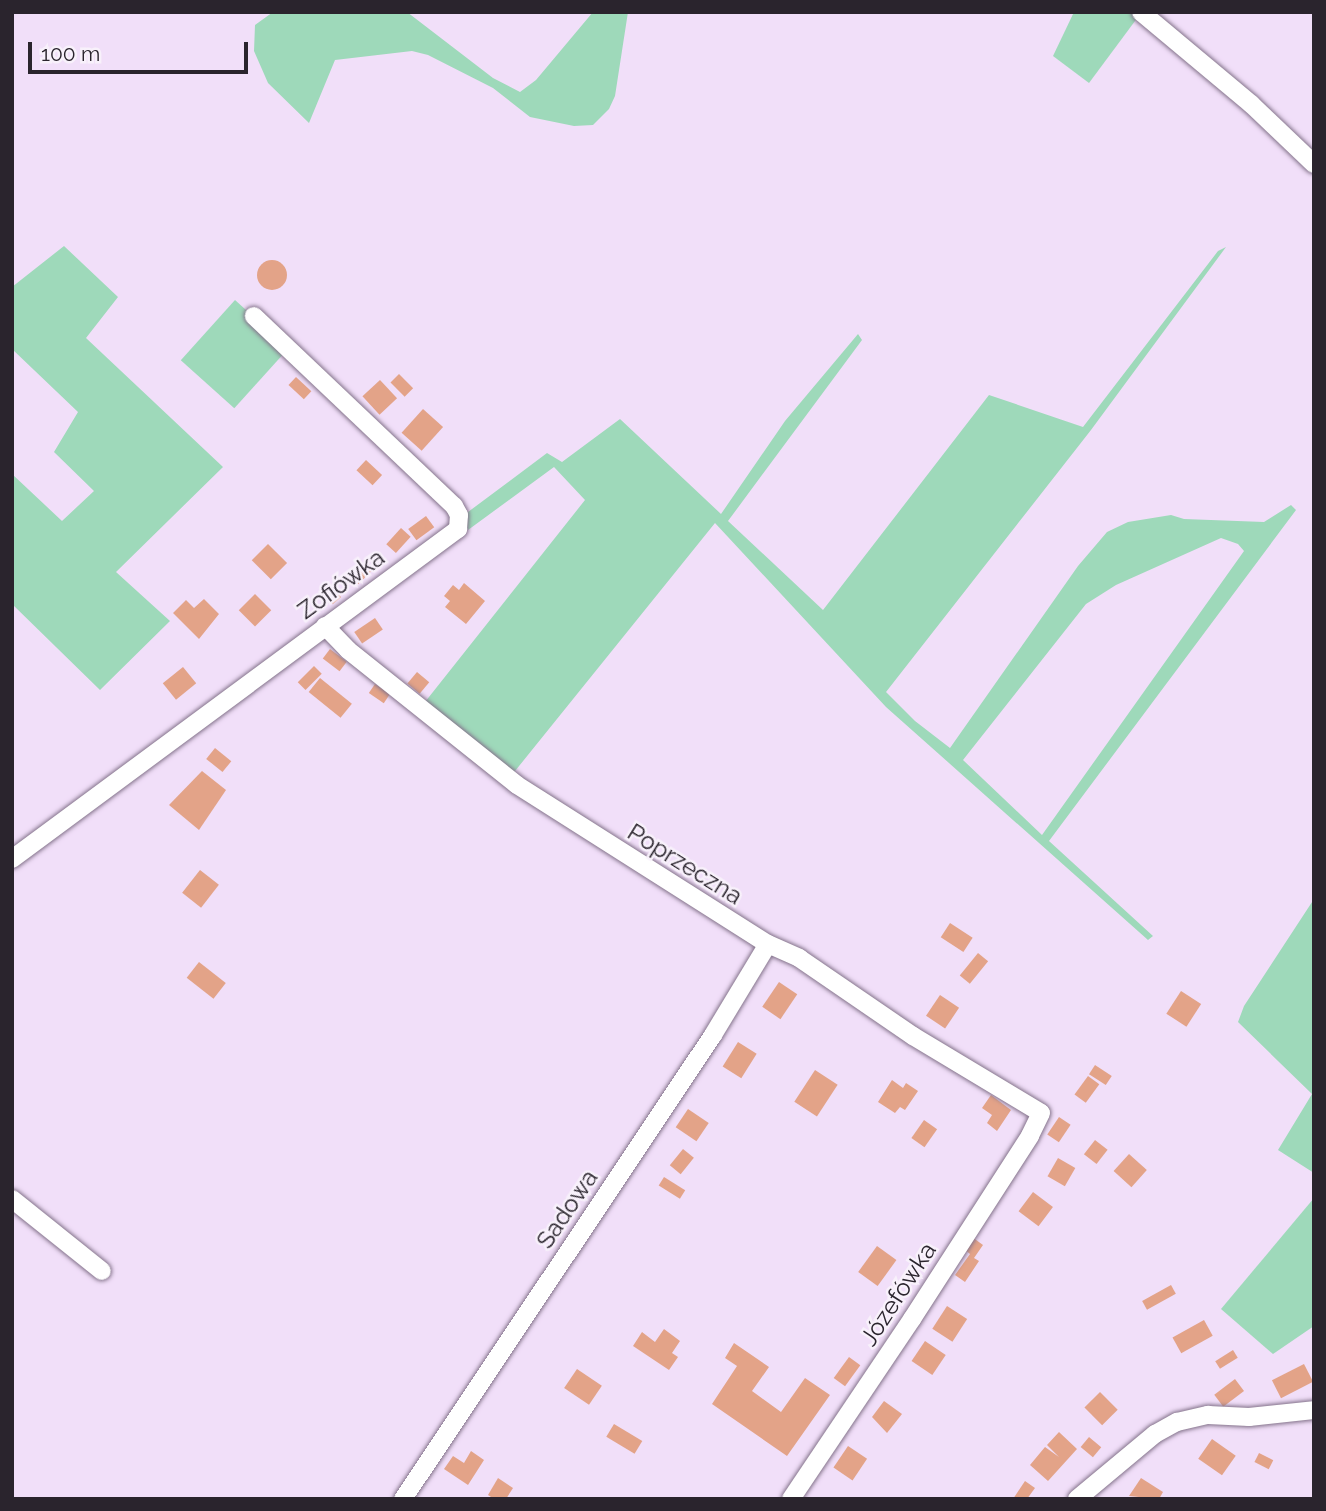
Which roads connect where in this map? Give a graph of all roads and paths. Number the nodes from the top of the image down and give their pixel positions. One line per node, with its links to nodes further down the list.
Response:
1 (1141, 12): 2 (street)
2 (1314, 164)
3 (254, 316): 4 (street, Zofiówka)
4 (325, 626): 5 (street, Zofiówka); 6 (street, Poprzeczna)
5 (12, 859)
6 (768, 944): 7 (street, Poprzeczna); 11 (street, Sadowa)
7 (1041, 1114): 12 (street, Józefówka)
8 (12, 1199): 9 (street)
9 (102, 1271)
10 (1314, 1410): 13 (street)
11 (403, 1499)
12 (791, 1499)
13 (1077, 1499)

